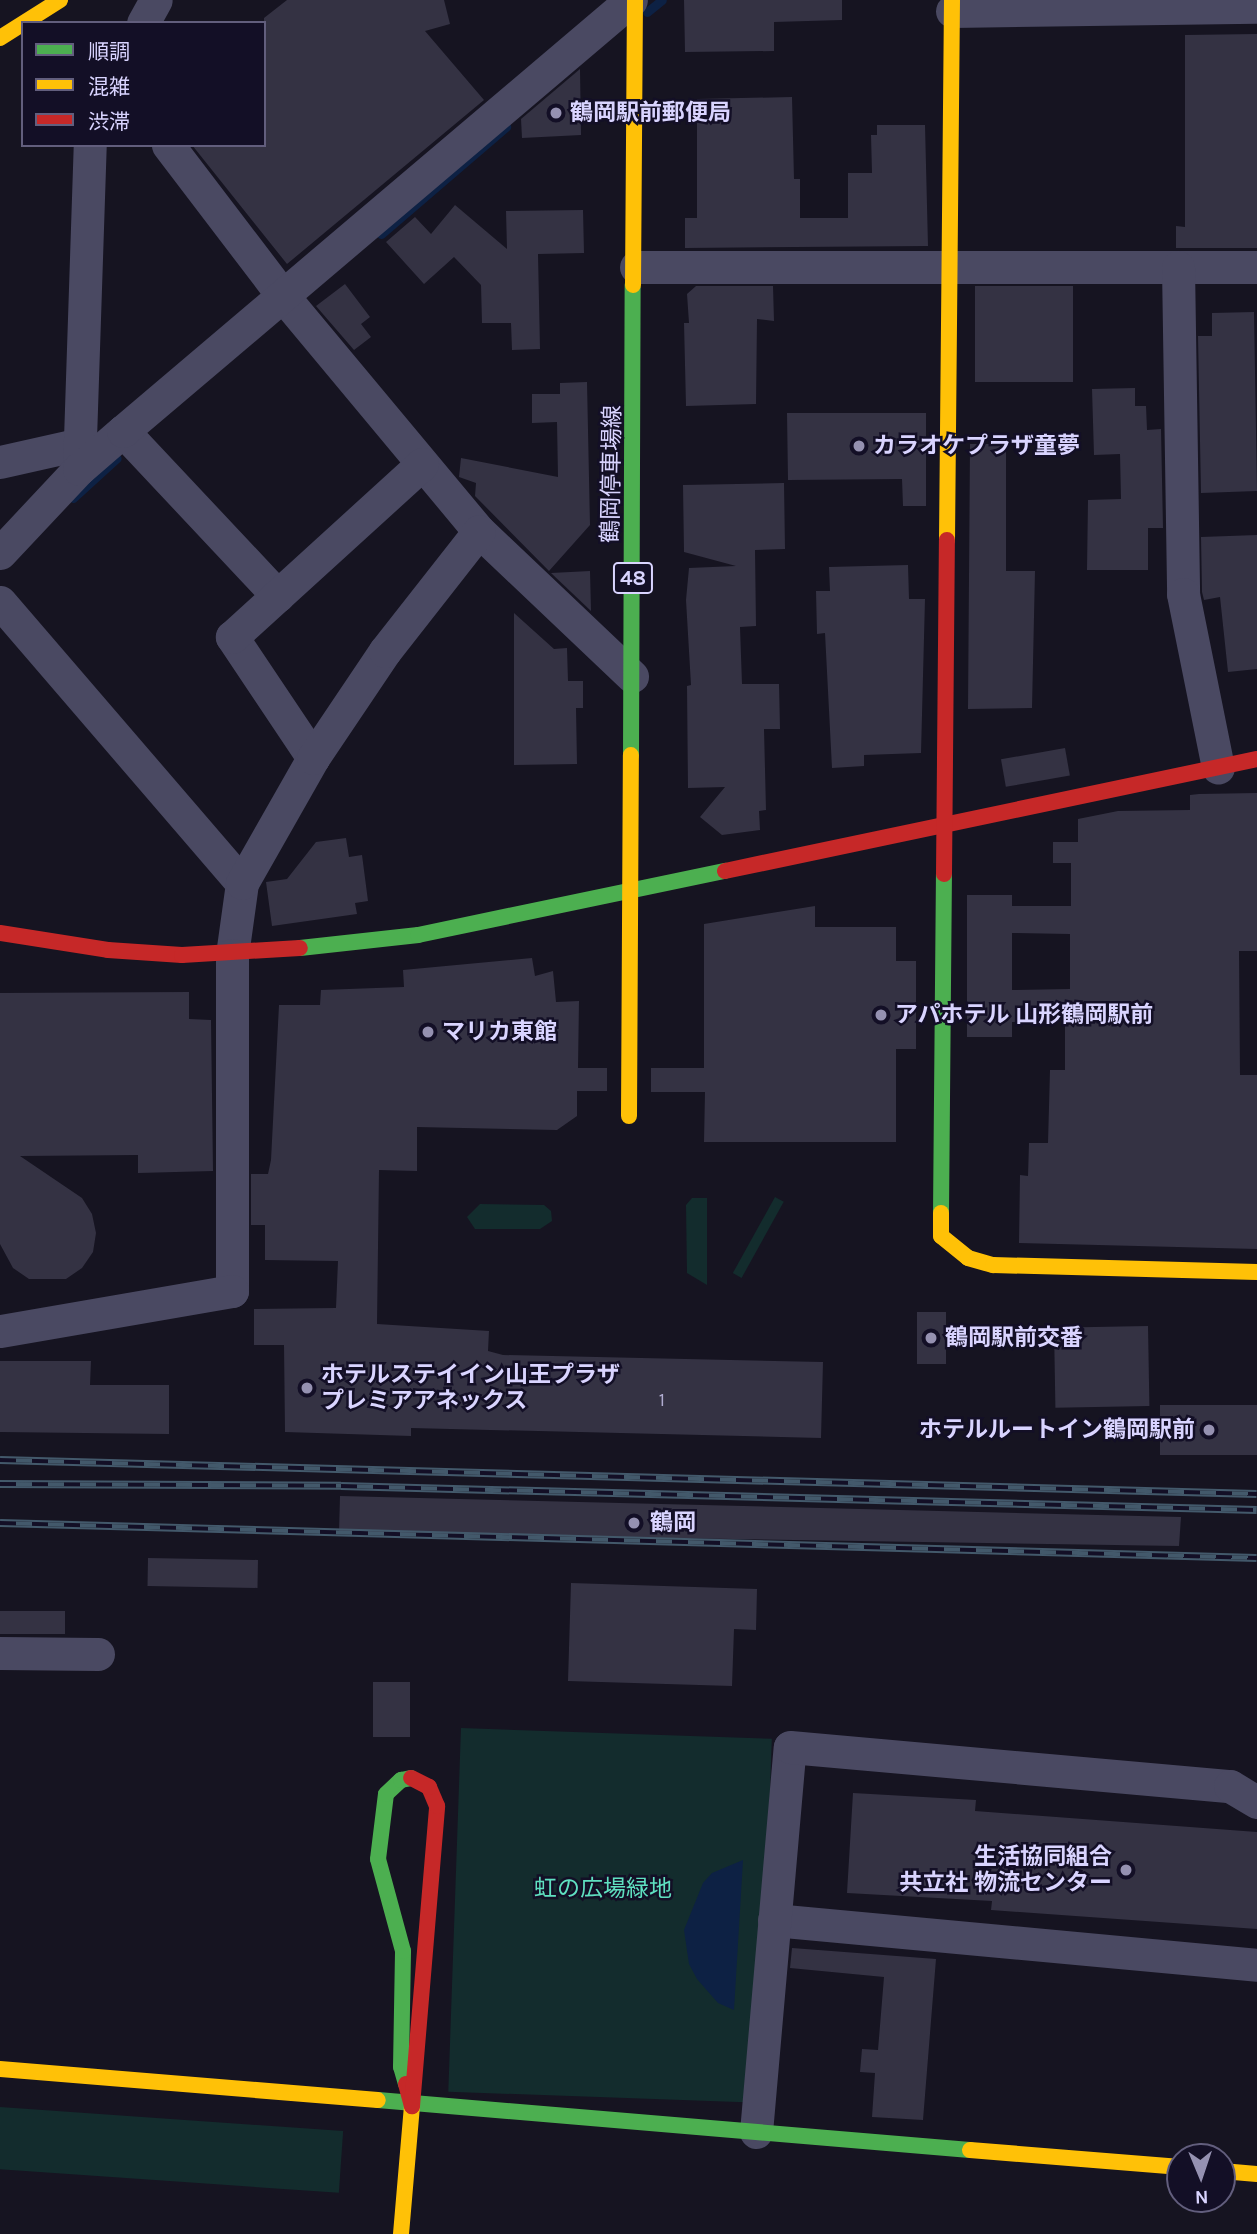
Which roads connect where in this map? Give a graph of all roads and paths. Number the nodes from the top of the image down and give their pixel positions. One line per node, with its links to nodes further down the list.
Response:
1 (60, 0): 6 (street)
2 (156, 0): 7 (street)
3 (633, 0): 13 (street, 鶴岡停車場線 / 48); 16 (street)
4 (952, 5): 5 (street); 12 (street)
5 (1257, 7)
6 (25, 21)
7 (144, 21)
8 (21, 24): 9 (street)
9 (0, 38)
10 (90, 147): 18 (street)
11 (170, 147): 16 (street)
12 (949, 265): 13 (street); 14 (street); 29 (street)
13 (636, 267): 25 (street, 鶴岡停車場線 / 48)
14 (1178, 267): 15 (street); 28 (street)
15 (1257, 267)
16 (283, 296): 17 (street); 20 (street)
17 (123, 431): 18 (street); 23 (street)
18 (80, 457): 19 (street); 22 (street)
19 (0, 462)
20 (422, 464): 21 (street); 23 (street)
21 (479, 531): 25 (street); 26 (street)
22 (0, 553)
23 (278, 596): 26 (street)
24 (0, 602): 30 (street)
25 (632, 676): 31 (street, 鶴岡停車場線 / 48)
26 (313, 758): 30 (street)
27 (1257, 759): 28 (street)
28 (1218, 766): 29 (street)
29 (943, 824): 31 (street); 35 (street)
30 (242, 883): 33 (street)
31 (631, 888): 33 (street); 34 (street, 鶴岡停車場線 / 48)
32 (0, 933): 33 (street)
33 (232, 955): 36 (street)
34 (629, 1116)
35 (1257, 1272)
36 (0, 1331)
37 (0, 1653): 38 (street)
38 (98, 1654)
39 (1257, 1802): 40 (street)
40 (774, 1920): 41 (street); 44 (street)
41 (1257, 1965)
42 (0, 2069): 43 (street)
43 (412, 2106): 43 (street); 44 (street); 48 (street)
44 (756, 2132): 45 (street)
45 (1166, 2167)
46 (1236, 2172): 47 (street)
47 (1257, 2174)
48 (401, 2234)

